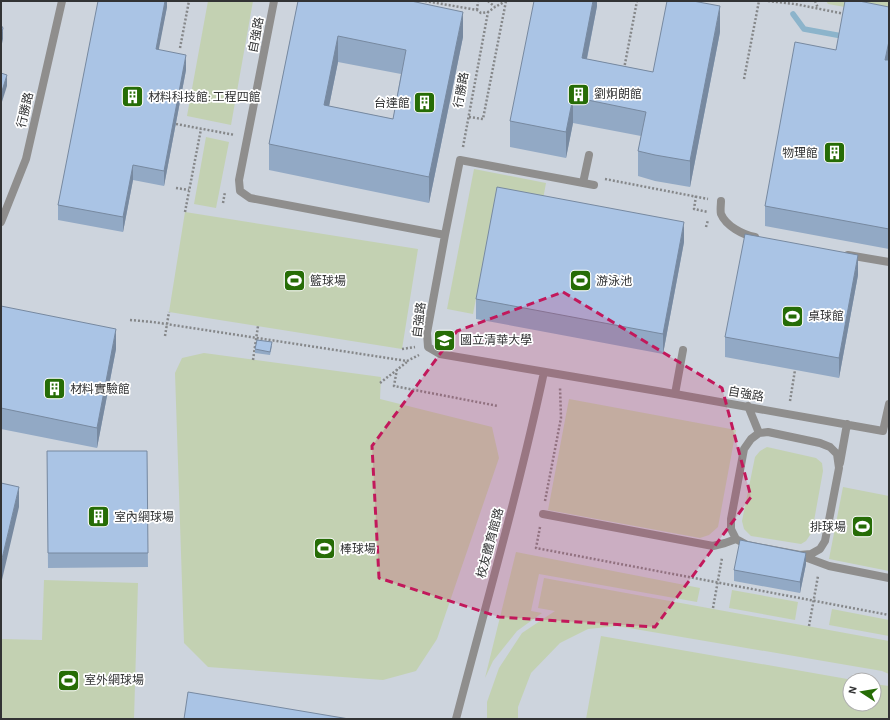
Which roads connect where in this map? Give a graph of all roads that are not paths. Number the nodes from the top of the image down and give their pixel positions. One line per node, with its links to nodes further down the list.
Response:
1 (62, 1): 7 (lane, 行勝路)
2 (274, 1): 8 (lane, 自強路)
3 (589, 155): 4 (lane)
4 (584, 179): 5 (lane); 8 (lane)
5 (594, 185)
6 (721, 201): 9 (lane)
7 (1, 222)
8 (445, 235): 13 (lane, 自強路)
9 (766, 239)
10 (843, 254): 11 (lane)
11 (889, 262)
12 (683, 350): 14 (lane)
13 (544, 372): 14 (lane, 自強路); 25 (lane, 校友體育館路)
14 (675, 394): 16 (lane, 自強路)
15 (889, 404): 18 (lane, 自強路)
16 (748, 406): 17 (lane, 自強路); 19 (lane)
17 (847, 424): 18 (lane, 自強路); 20 (lane)
18 (886, 431)
19 (759, 433): 20 (lane); 22 (lane)
20 (839, 468): 23 (lane)
21 (543, 514): 22 (lane)
22 (736, 539): 23 (lane)
23 (800, 555): 24 (lane)
24 (889, 578)
25 (456, 719)

